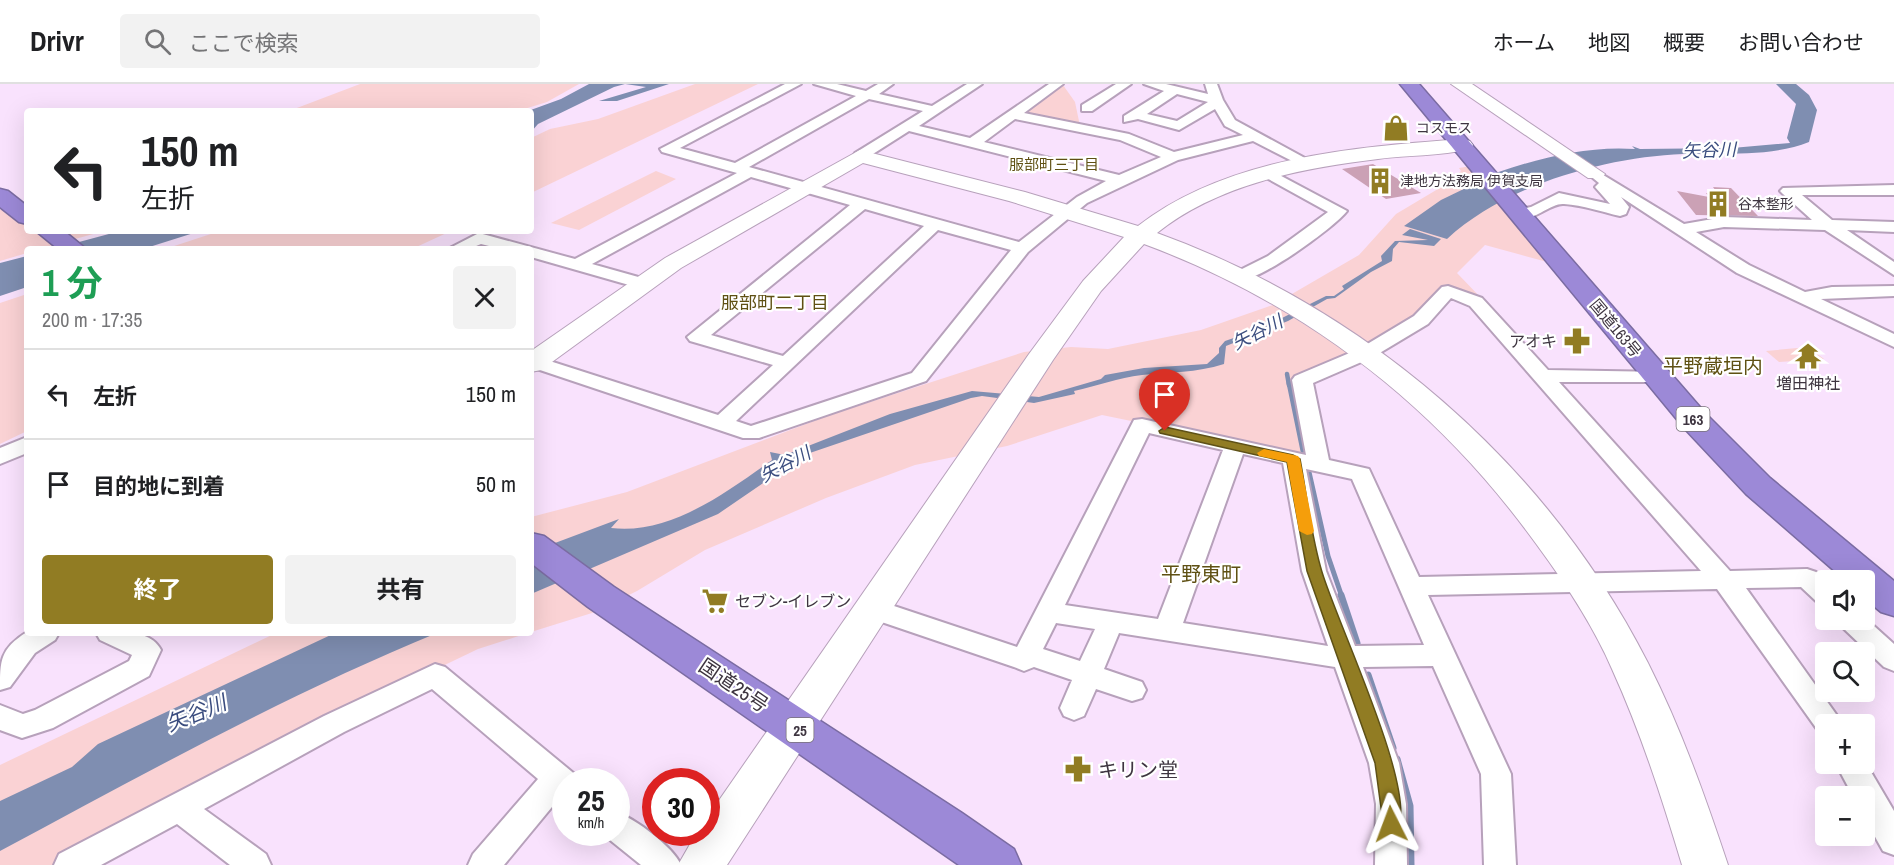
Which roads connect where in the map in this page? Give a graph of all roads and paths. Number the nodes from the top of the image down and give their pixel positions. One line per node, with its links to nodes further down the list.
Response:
1 (795, 84): 26 (street)
2 (820, 84): 12 (street)
3 (887, 84): 12 (street)
4 (976, 84): 15 (street)
5 (1057, 84): 16 (street)
6 (1125, 84): 14 (street)
7 (1150, 84): 11 (street)
8 (1211, 84): 13 (street)
9 (1409, 84): 22 (highway, 国道163号 / 163)
10 (1460, 84): 28 (street)
11 (1175, 90): 13 (street); 17 (street)
12 (869, 94): 15 (street); 26 (street)
13 (1217, 102): 17 (street); 20 (street)
14 (1087, 108)
15 (934, 110): 18 (street)
16 (1013, 115): 21 (street); 24 (street)
17 (1136, 115): 19 (street)
18 (908, 127): 21 (street); 23 (street)
19 (1116, 129)
20 (1255, 136): 24 (street); 25 (street)
21 (972, 142): 29 (street)
22 (1463, 145): 25 (street); 35 (highway, 国道163号 / 163)
23 (860, 156): 30 (street); 34 (street)
24 (1173, 158): 29 (street)
25 (1307, 163): 27 (street)
26 (743, 170): 30 (street); 48 (street)
27 (1268, 173): 42 (street); 50 (street)
28 (1597, 176): 35 (street); 40 (street)
29 (1120, 180): 34 (street)
30 (806, 187): 33 (street); 51 (street)
31 (1894, 190): 38 (street)
32 (2, 202): 36 (highway)
33 (861, 204): 37 (street); 57 (street)
34 (1069, 211): 42 (street); 46 (street)
35 (1519, 212): 60 (highway, 国道163号 / 163)
36 (24, 215)
37 (934, 225): 46 (street); 57 (street)
38 (1833, 227): 39 (street); 40 (street); 49 (street)
39 (1894, 227)
40 (1682, 229): 53 (street)
41 (52, 234): 43 (highway)
42 (1141, 234): 50 (street); 73 (street)
43 (70, 246)
44 (462, 246): 45 (street)
45 (509, 246)
46 (1022, 248): 61 (street)
47 (534, 253): 48 (street)
48 (577, 265): 51 (street)
49 (1894, 270)
50 (1240, 277): 55 (street)
51 (643, 284): 56 (street)
52 (1894, 291): 53 (street)
53 (1804, 297): 54 (street)
54 (1894, 341)
55 (1361, 350): 59 (street); 66 (street); 69 (street)
56 (534, 362)
57 (787, 363): 61 (street)
58 (534, 364): 61 (street)
59 (1542, 376): 60 (street); 68 (street)
60 (1657, 376): 72 (highway, 国道163号 / 163)
61 (722, 423)
62 (24, 445): 64 (street)
63 (1235, 446): 65 (street); 74 (street); 77 (street)
64 (0, 457)
65 (1293, 459): 66 (street); 82 (street)
66 (1319, 465): 70 (street)
67 (534, 546): 90 (highway, 国道25号 / 25)
68 (1722, 579): 69 (street); 71 (street); 88 (street)
69 (1584, 581): 70 (street); 105 (street)
70 (1411, 586): 81 (street)
71 (1815, 586)
72 (1894, 602)
73 (873, 609): 80 (street); 90 (street)
74 (1048, 612): 75 (street); 80 (street)
75 (1111, 622): 77 (street); 84 (street)
76 (1862, 630): 83 (street)
77 (1167, 631): 82 (street)
78 (41, 636): 85 (street)
79 (116, 636): 89 (street)
80 (1027, 654): 84 (street)
81 (1442, 655): 82 (street); 104 (street)
82 (1347, 658): 103 (street)
83 (1894, 660)
84 (1088, 675): 86 (street); 87 (street)
85 (0, 679)
86 (1132, 690)
87 (1074, 708)
88 (1822, 714)
89 (0, 717)
90 (794, 726): 101 (street); 102 (highway, 国道25号 / 25)
91 (552, 774): 94 (street)
92 (1857, 774): 96 (street)
93 (552, 792): 99 (street)
94 (177, 806): 97 (street); 98 (street)
95 (630, 837): 100 (street)
96 (1894, 841)
97 (70, 865)
98 (255, 865)
99 (484, 865)
100 (665, 865)
101 (701, 865)
102 (997, 865)
103 (1391, 865)
104 (1500, 865)
105 (1705, 865)

